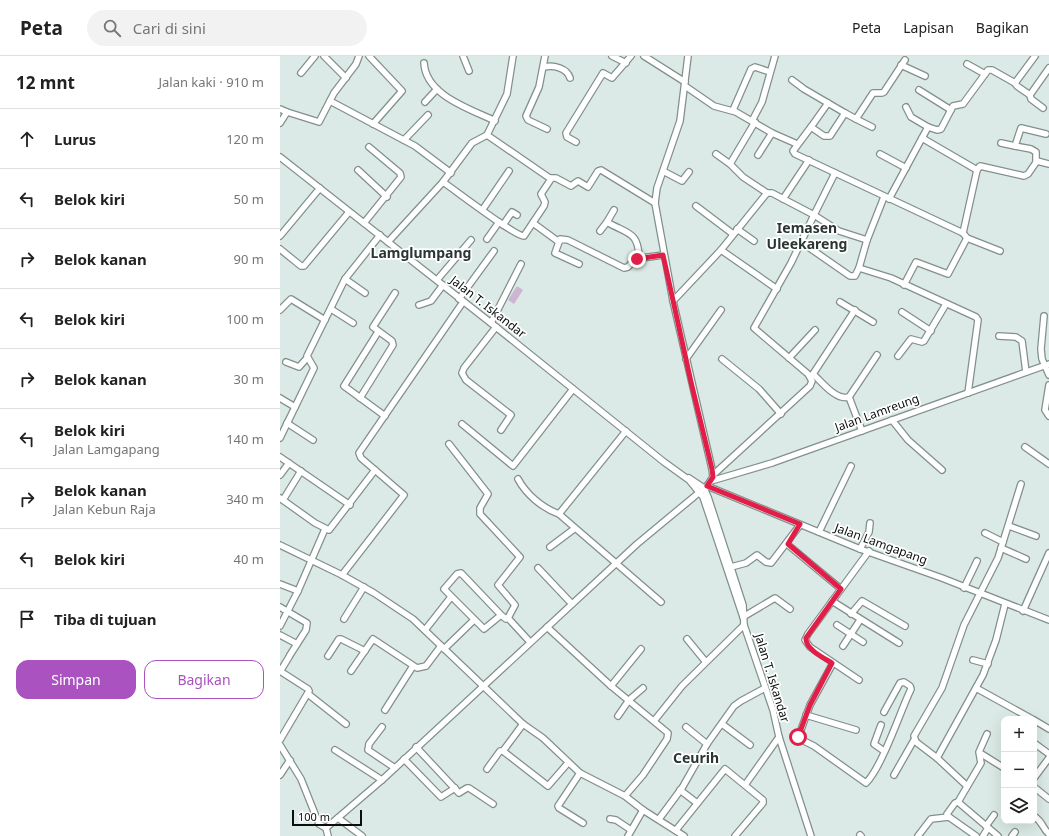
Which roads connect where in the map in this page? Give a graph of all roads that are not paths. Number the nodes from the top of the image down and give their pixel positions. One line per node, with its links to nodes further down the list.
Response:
1 (315, 56): 21 (street)
2 (324, 56): 24 (street)
3 (359, 56): 24 (street)
4 (369, 56): 47 (street)
5 (462, 56): 19 (street)
6 (513, 56): 44 (street)
7 (545, 56): 17 (street)
8 (612, 56): 15 (street)
9 (631, 56): 15 (street)
10 (644, 56): 28 (street)
11 (688, 56): 28 (street)
12 (775, 56): 20 (street)
13 (1035, 56): 27 (street)
14 (424, 63): 29 (street)
15 (626, 63): 57 (street)
16 (967, 64): 22 (street)
17 (544, 67): 25 (street); 51 (street)
18 (1049, 68): 31 (street)
19 (469, 71)
20 (770, 72): 38 (street); 45 (street)
21 (301, 73)
22 (985, 74): 27 (street); 39 (street)
23 (925, 76): 43 (street)
24 (346, 78): 32 (street)
25 (570, 78)
26 (792, 80): 34 (street)
27 (1015, 83): 31 (street)
28 (685, 84): 38 (street); 74 (street)
29 (437, 89): 33 (street); 44 (street)
30 (919, 90): 39 (street)
31 (1030, 95): 36 (street)
32 (330, 101): 40 (street); 47 (street)
33 (425, 102)
34 (828, 103): 41 (street); 48 (street)
35 (906, 107): 50 (street)
36 (1042, 108)
37 (280, 109): 40 (street)
38 (733, 110): 45 (street)
39 (951, 110): 50 (street)
40 (287, 112): 46 (street)
41 (845, 113): 43 (street); 48 (street)
42 (428, 115): 56 (street)
43 (856, 119): 49 (street)
44 (495, 121): 54 (street)
45 (753, 122): 52 (street); 68 (street)
46 (280, 123)
47 (374, 124): 56 (street)
48 (811, 127): 59 (street)
49 (872, 127)
50 (928, 127): 55 (street)
51 (547, 129)
52 (772, 133): 59 (street); 64 (street)
53 (1046, 134): 60 (street)
54 (486, 135): 76 (street); 78 (street)
55 (922, 138): 70 (street); 71 (street)
56 (404, 140): 76 (street)
57 (576, 142)
58 (1001, 143): 60 (street)
59 (797, 144): 66 (street)
60 (1015, 146): 67 (street)
61 (370, 147): 82 (street)
62 (716, 154): 68 (street)
63 (880, 154): 71 (street)
64 (758, 155)
65 (280, 157): 80 (street, Jalan T. Iskandar)
66 (809, 160): 77 (street); 83 (street)
67 (1036, 162): 69 (street); 70 (street)
68 (730, 164): 81 (street)
69 (1049, 164)
70 (981, 167): 99 (street)
71 (906, 168): 84 (street)
72 (358, 170): 82 (street)
73 (509, 171): 87 (street)
74 (663, 171): 75 (street); 85 (street)
75 (689, 172)
76 (451, 173): 79 (street)
77 (835, 173): 84 (street); 91 (street)
78 (551, 178): 85 (street); 95 (street)
79 (443, 182): 87 (street); 104 (street)
80 (320, 188): 89 (street, Jalan T. Iskandar); 100 (street)
81 (767, 193): 83 (street); 97 (street)
82 (387, 196): 93 (street)
83 (783, 198): 91 (street)
84 (887, 198): 99 (street); 103 (street)
85 (655, 203): 112 (street)
86 (696, 206): 97 (street)
87 (483, 209): 94 (street)
88 (614, 210): 92 (street)
89 (349, 212): 93 (street, Jalan T. Iskandar); 108 (street)
90 (517, 215): 94 (street)
91 (814, 215): 103 (street); 107 (street)
92 (606, 222): 96 (street); 113 (street)
93 (364, 223): 98 (street, Jalan T. Iskandar)
94 (501, 223): 95 (street); 101 (street)
95 (533, 223): 105 (street)
96 (600, 231)
97 (735, 231): 106 (street); 109 (street)
98 (380, 235): 104 (street, Jalan T. Iskandar); 117 (street)
99 (965, 235): 111 (street); 120 (street)
100 (280, 236)
101 (487, 239)
102 (471, 240): 118 (street)
103 (867, 240): 116 (street)
104 (388, 242): 118 (street, Jalan T. Iskandar)
105 (559, 242): 113 (street); 115 (street)
106 (754, 242)
107 (801, 242): 116 (street); 121 (street)
108 (280, 249)
109 (721, 250): 121 (street); 125 (street)
110 (494, 251): 124 (street)
111 (1000, 251)
112 (663, 255): 113 (street); 125 (street)
113 (639, 259)
114 (521, 264): 138 (street)
115 (579, 264)
116 (859, 268): 120 (street)
117 (345, 279): 122 (street); 129 (street)
118 (437, 280): 119 (street, Jalan T. Iskandar)
119 (443, 285): 124 (street, Jalan T. Iskandar); 128 (street)
120 (904, 285): 127 (street)
121 (777, 289): 146 (street)
122 (365, 292)
123 (395, 292): 141 (street)
124 (461, 300): 138 (street, Jalan T. Iskandar); 162 (street)
125 (673, 301): 147 (street)
126 (840, 302): 132 (street)
127 (946, 304): 140 (street); 156 (street)
128 (419, 305)
129 (331, 309): 135 (street); 137 (street)
130 (280, 310): 135 (street)
131 (721, 310): 147 (street)
132 (854, 310): 136 (street); 153 (street)
133 (902, 312): 140 (street)
134 (1044, 316): 150 (street)
135 (325, 320): 145 (street)
136 (873, 322)
137 (353, 323)
138 (493, 325): 155 (street, Jalan T. Iskandar); 167 (street)
139 (815, 330): 146 (street)
140 (931, 330): 144 (street)
141 (378, 332): 158 (street); 158 (street)
142 (999, 336): 151 (street)
143 (878, 355): 159 (street)
144 (898, 356)
145 (307, 358): 149 (street); 160 (street)
146 (789, 358): 153 (street)
147 (686, 359): 181 (street)
148 (722, 359): 161 (street)
149 (286, 362)
150 (1047, 365): 151 (street, Jalan Lamreung); 152 (street)
151 (1026, 372): 156 (street, Jalan Lamreung)
152 (1049, 375)
153 (812, 376): 159 (street); 161 (street)
154 (1049, 385): 163 (street)
155 (573, 389): 166 (street); 168 (street, Jalan T. Iskandar)
156 (968, 393): 164 (street, Jalan Lamreung)
157 (280, 398): 160 (street)
158 (360, 398): 162 (street)
159 (849, 398): 169 (street)
160 (296, 407): 165 (street)
161 (781, 414): 181 (street)
162 (385, 416): 178 (street)
163 (1049, 416)
164 (892, 420): 169 (street, Jalan Lamreung); 179 (street)
165 (287, 423): 170 (street); 171 (street)
166 (462, 424)
167 (501, 430)
168 (626, 431): 185 (street, Jalan T. Iskandar); 188 (street)
169 (862, 431): 185 (street, Jalan Lamreung)
170 (280, 438)
171 (314, 440)
172 (449, 444): 229 (street)
173 (1026, 447): 176 (street)
174 (280, 457): 175 (street)
175 (289, 463): 180 (street); 182 (street)
176 (1049, 464)
177 (851, 466): 194 (street)
178 (376, 470): 187 (street); 210 (street)
179 (942, 470)
180 (301, 471): 186 (street); 187 (street)
181 (713, 474): 185 (street)
182 (280, 476)
183 (518, 479): 188 (street)
184 (1021, 484): 191 (street)
185 (705, 487): 190 (street, Jalan Lamgapang); 207 (street); 208 (street, Jalan T. Iskandar); 228 (street, Jalan T. Iskandar)
186 (282, 499): 192 (street)
187 (350, 505): 192 (street)
188 (558, 514): 193 (street)
189 (870, 523): 201 (street)
190 (800, 524): 194 (street, Jalan Lamgapang); 197 (street)
191 (1008, 526): 196 (street); 199 (street)
192 (325, 529): 205 (street)
193 (574, 529): 200 (street); 207 (street)
194 (819, 532): 201 (street, Jalan Lamgapang)
195 (985, 533): 199 (street)
196 (1036, 536)
197 (788, 544): 208 (street); 214 (street)
198 (280, 545): 205 (street)
199 (1002, 545): 204 (street); 216 (street)
200 (550, 547)
201 (860, 549): 202 (street, Jalan Lamgapang)
202 (869, 551): 213 (street, Jalan Lamgapang); 214 (street)
203 (1049, 553): 224 (street)
204 (1026, 559)
205 (312, 561): 210 (street); 215 (street)
206 (977, 561): 213 (street)
207 (616, 564): 219 (street); 220 (street)
208 (731, 567): 228 (street, Jalan T. Iskandar)
209 (538, 568): 220 (street)
210 (342, 575): 212 (street)
211 (280, 584): 215 (street)
212 (364, 587): 230 (street); 239 (street)
213 (964, 588): 216 (street, Jalan Lamgapang)
214 (841, 589): 218 (street)
215 (298, 591): 225 (street)
216 (979, 593): 221 (street, Jalan Lamgapang); 285 (street)
217 (451, 597): 226 (street); 231 (street); 239 (street)
218 (832, 601): 227 (street); 254 (street)
219 (661, 602)
220 (572, 604): 238 (street)
221 (1005, 604): 224 (street, Jalan Lamgapang); 255 (street)
222 (280, 607): 225 (street)
223 (790, 609): 228 (street)
224 (1023, 611): 233 (street, Jalan Lamgapang)
225 (288, 612): 236 (street); 246 (street)
226 (501, 614): 229 (street); 231 (street)
227 (851, 614): 232 (street); 237 (street)
228 (743, 617): 234 (street, Jalan T. Iskandar)
229 (508, 618): 243 (street)
230 (344, 619)
231 (474, 620): 248 (street)
232 (860, 620): 240 (street); 245 (street)
233 (1049, 620)
234 (744, 625): 253 (street); 263 (street, Jalan T. Iskandar)
235 (838, 625): 240 (street)
236 (280, 626)
237 (905, 626)
238 (548, 627): 243 (street); 261 (street)
239 (425, 630): 248 (street)
240 (851, 634): 244 (street); 247 (street)
241 (280, 635): 246 (street)
242 (687, 639): 253 (street)
243 (530, 642): 260 (street)
244 (863, 642)
245 (899, 643)
246 (297, 644): 257 (street)
247 (843, 646)
248 (443, 647): 256 (street); 260 (street)
249 (641, 649): 261 (street)
250 (365, 651): 251 (street); 256 (street); 258 (street)
251 (328, 656)
252 (973, 660): 255 (street)
253 (706, 661): 272 (street)
254 (832, 663): 259 (street); 269 (street)
255 (988, 664): 264 (street)
256 (413, 666): 267 (street)
257 (280, 671): 265 (street)
258 (351, 671)
259 (859, 680)
260 (482, 686): 275 (street); 290 (street)
261 (611, 686): 266 (street)
262 (643, 688): 266 (street)
263 (765, 688): 276 (street); 283 (street, Jalan T. Iskandar)
264 (976, 688): 271 (street); 296 (street)
265 (308, 694): 274 (street); 284 (street)
266 (629, 700): 270 (street); 272 (street)
267 (385, 710)
268 (884, 712): 293 (street)
269 (806, 715): 281 (street); 293 (street)
270 (618, 716)
271 (1027, 716)
272 (654, 722): 314 (street)
273 (1037, 722): 280 (street)
274 (346, 724)
275 (523, 724): 292 (street); 300 (street)
276 (722, 724): 286 (street); 288 (street)
277 (881, 724): 293 (street)
278 (382, 726): 302 (street)
279 (686, 726): 286 (street)
280 (1049, 729)
281 (856, 730)
282 (987, 734): 294 (street)
283 (779, 738): 309 (street); 337 (street, Jalan T. Iskandar)
284 (280, 740)
285 (914, 740): 296 (street); 307 (street)
286 (707, 744): 313 (street)
287 (280, 745): 299 (street)
288 (750, 745)
289 (1037, 745): 295 (street)
290 (416, 747): 298 (street); 311 (street)
291 (335, 750): 308 (street)
292 (503, 751): 300 (street); 303 (street)
293 (884, 751)
294 (979, 753): 301 (street); 310 (street)
295 (1049, 754)
296 (937, 758): 310 (street)
297 (1049, 758): 305 (street)
298 (404, 759): 302 (street); 311 (street)
299 (290, 760): 306 (street); 328 (street)
300 (568, 763): 304 (street)
301 (1001, 766)
302 (394, 768): 308 (street)
303 (487, 769)
304 (580, 773): 314 (street); 326 (street)
305 (1037, 774)
306 (280, 775)
307 (894, 775)
308 (382, 780): 322 (street)
309 (745, 785): 317 (street); 332 (street)
310 (967, 786): 316 (street)
311 (454, 788): 318 (street)
312 (1035, 788): 315 (street)
313 (680, 790): 317 (street); 325 (street)
314 (625, 796): 319 (street)
315 (1049, 798)
316 (958, 802): 321 (street); 327 (street)
317 (697, 803): 330 (street)
318 (493, 804)
319 (643, 810): 325 (street); 329 (street)
320 (994, 815): 327 (street)
321 (949, 817): 338 (street); 339 (street)
322 (338, 818): 328 (street); 334 (street)
323 (1037, 818): 331 (street)
324 (610, 819): 329 (street)
325 (658, 819): 330 (street)
326 (583, 823)
327 (987, 827): 340 (street); 341 (street)
328 (326, 828): 333 (street)
329 (631, 830): 335 (street)
330 (676, 830): 336 (street)
331 (1049, 834)
332 (737, 835)
333 (328, 836)
334 (362, 836)
335 (628, 836)
336 (684, 836)
337 (811, 836)
338 (918, 836)
339 (976, 836)
340 (982, 836)
341 (998, 836)

